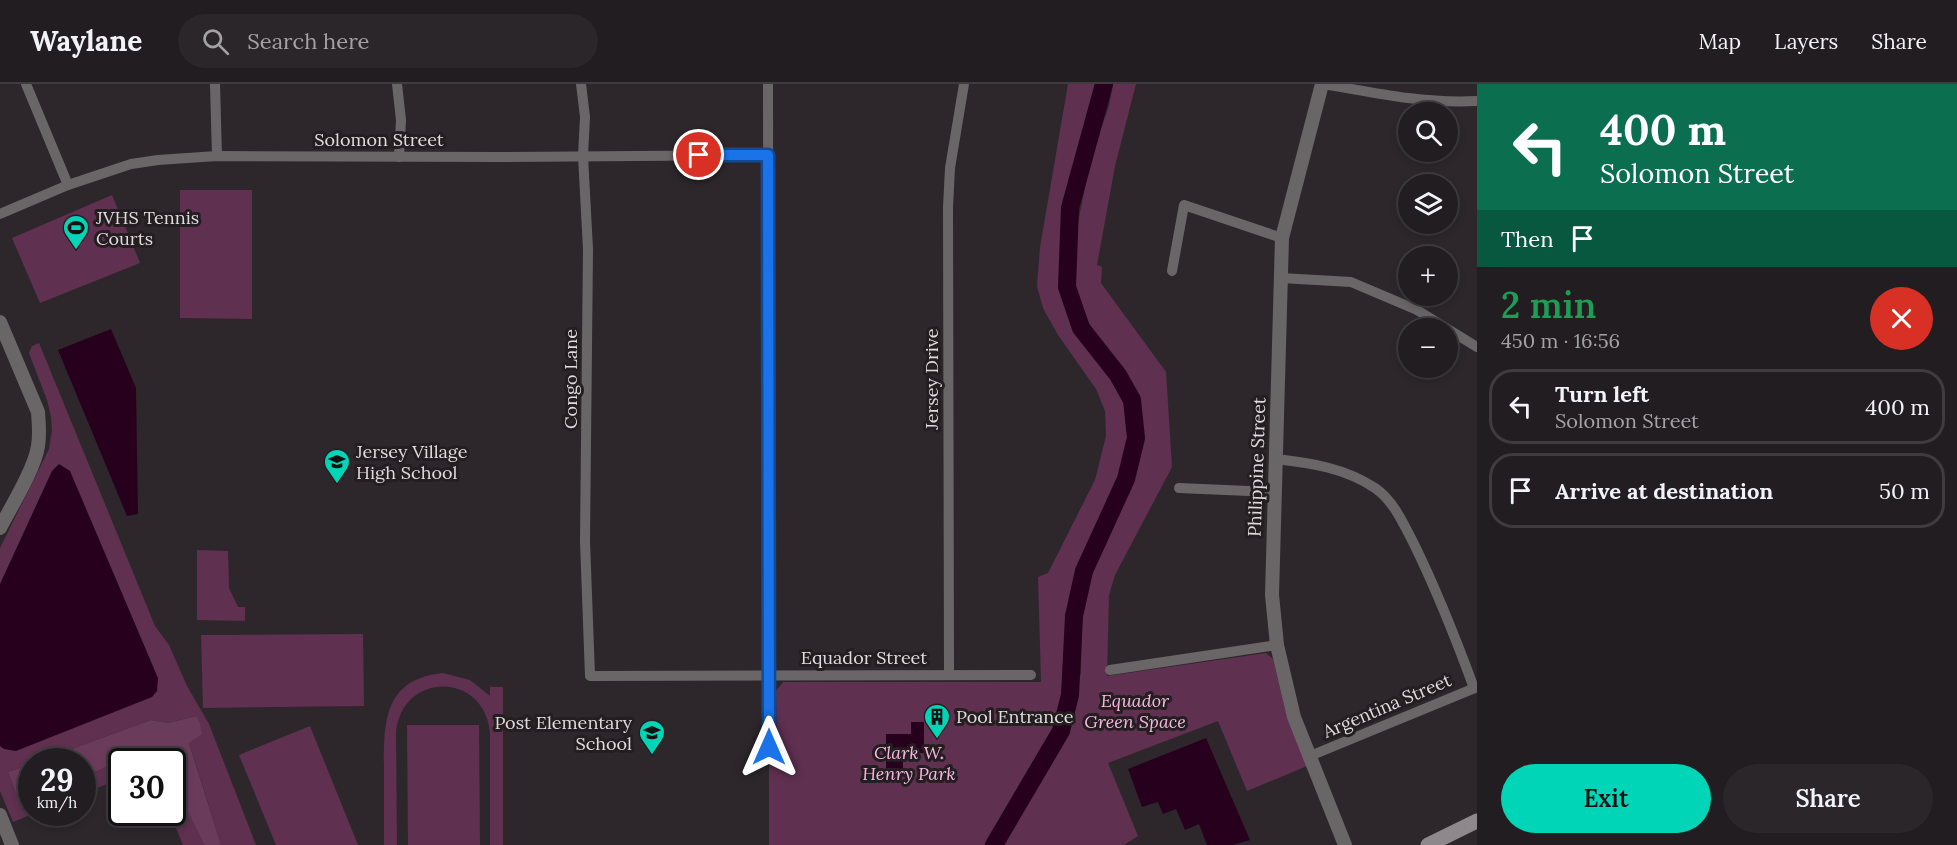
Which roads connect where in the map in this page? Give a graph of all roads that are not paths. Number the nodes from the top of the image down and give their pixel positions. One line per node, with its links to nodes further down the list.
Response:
1 (27, 84): 13 (street)
2 (215, 84): 10 (street)
3 (396, 84): 12 (street)
4 (582, 84): 11 (street, Congo Lane)
5 (768, 84): 9 (street)
6 (964, 84): 27 (street, Jersey Drive)
7 (1323, 84): 8 (street); 15 (street, Philippine Street)
8 (1477, 101)
9 (768, 155): 11 (street, Solomon Street); 26 (street)
10 (217, 156): 12 (street, Solomon Street); 13 (street, Solomon Street)
11 (583, 156): 12 (street, Solomon Street); 29 (street, Congo Lane)
12 (399, 157)
13 (68, 185): 14 (street, Solomon Street)
14 (0, 214)
15 (1282, 238): 16 (street); 17 (street, Philippine Street)
16 (1172, 271)
17 (1281, 278): 19 (street); 20 (street, Philippine Street)
18 (0, 322): 23 (street)
19 (1477, 347)
20 (1276, 459): 22 (street, Philippine Street); 30 (street)
21 (1179, 488): 22 (street)
22 (1274, 492): 24 (street, Philippine Street)
23 (0, 528)
24 (1277, 645): 25 (street); 32 (street, Philippine Street)
25 (1110, 670)
26 (769, 675): 27 (street, Equador Street); 29 (street, Equador Street); 31 (street)
27 (949, 675): 28 (street, Equador Street)
28 (1031, 675)
29 (590, 676)
30 (1476, 687): 32 (street, Argentina Street)
31 (769, 747)
32 (1310, 756): 36 (street, Philippine Street)
33 (0, 815): 35 (street)
34 (1477, 821): 37 (main road)
35 (12, 845)
36 (1345, 845)
37 (1428, 845)

